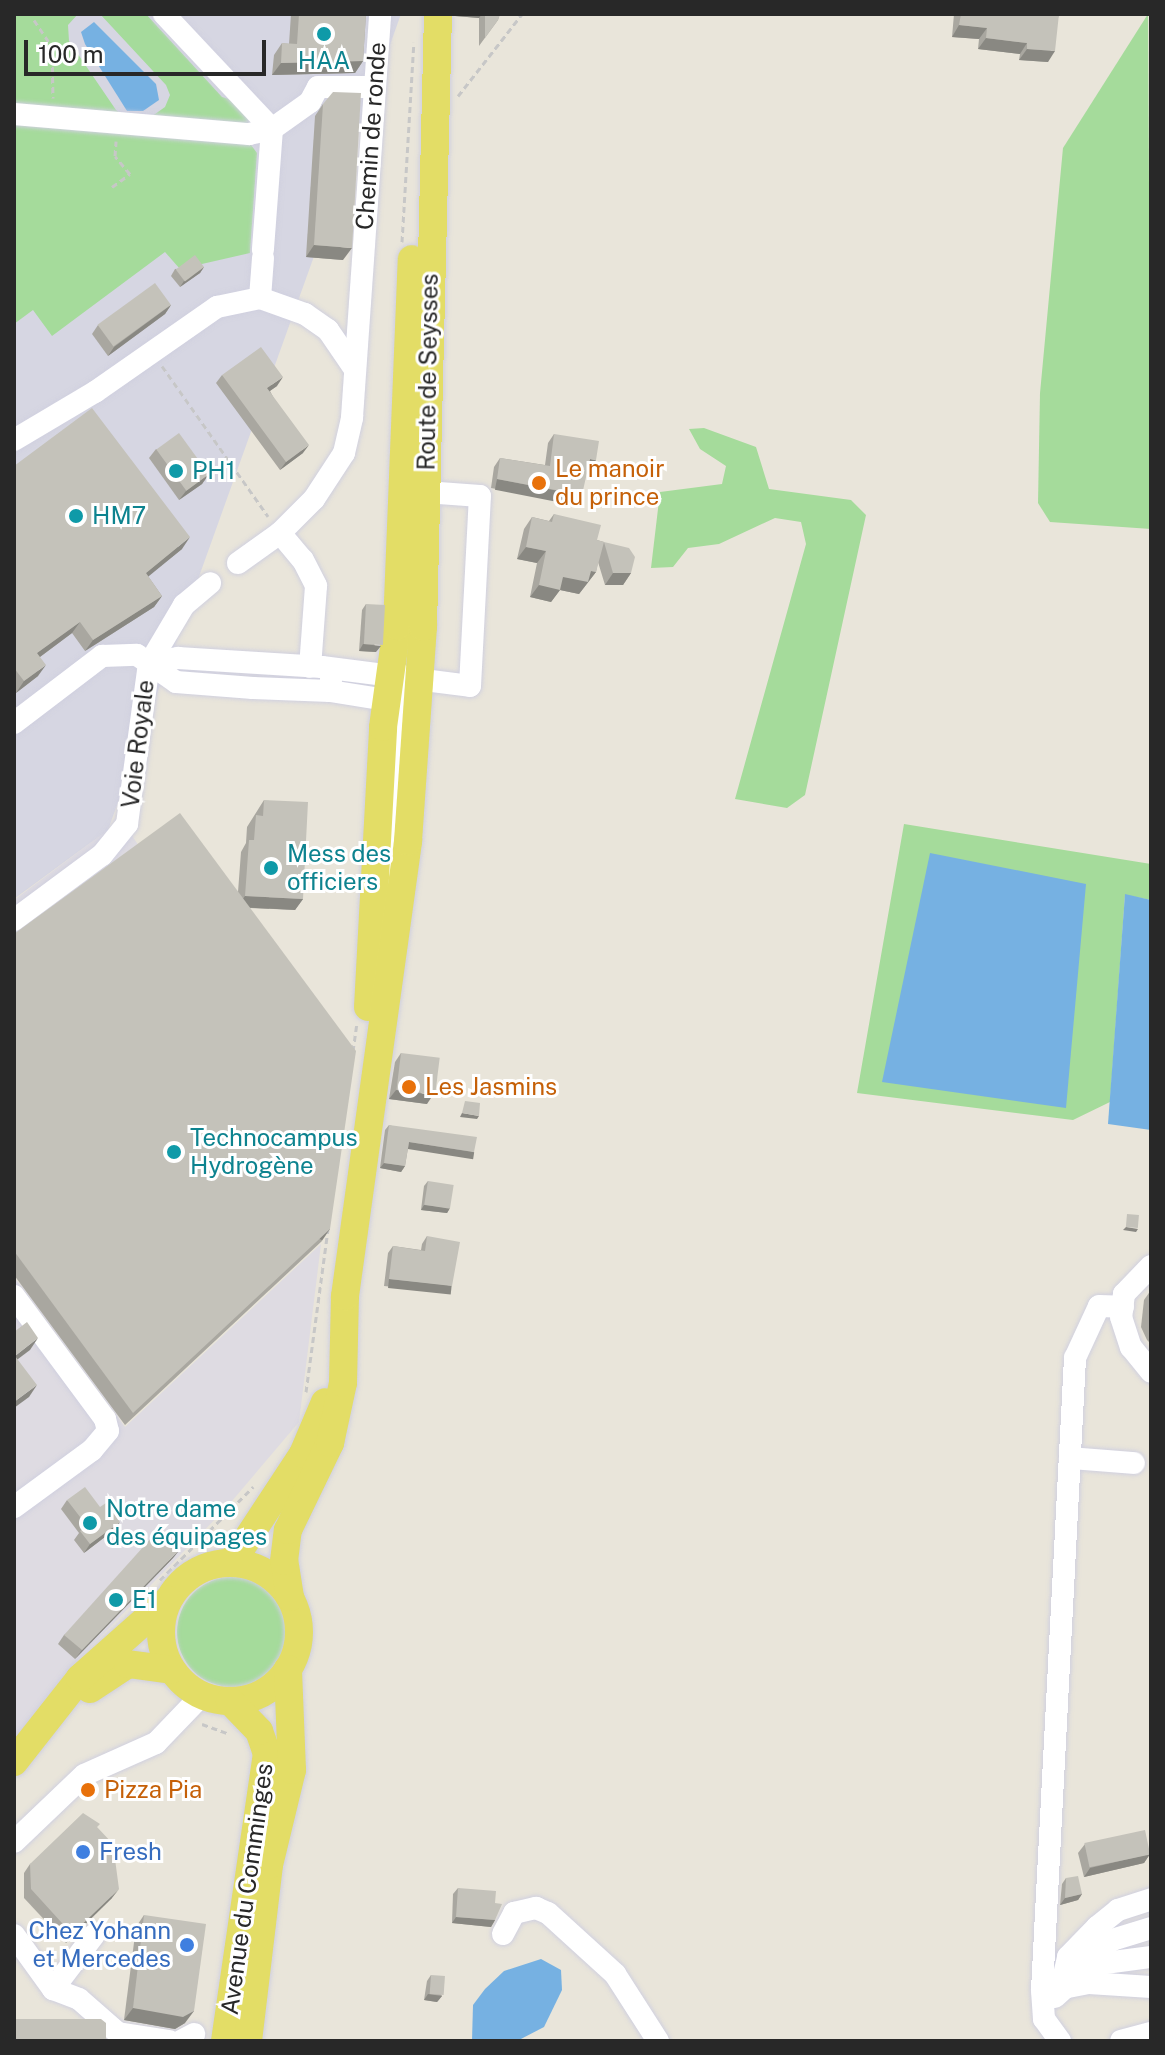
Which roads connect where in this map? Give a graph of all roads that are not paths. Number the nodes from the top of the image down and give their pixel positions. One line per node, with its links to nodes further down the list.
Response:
1 (164, 14): 7 (street)
2 (380, 14): 5 (street, Chemin de ronde)
3 (422, 14): 18 (main road, Route de Seysses)
4 (438, 14): 11 (main road, Route de Seysses)
5 (375, 87): 7 (street); 9 (street, Chemin de ronde)
6 (14, 114): 7 (street)
7 (272, 129): 8 (street)
8 (260, 298): 9 (street); 10 (street)
9 (354, 368): 12 (street, Chemin de ronde)
10 (14, 440)
11 (425, 492): 18 (main road, Route de Seysses); 18 (street)
12 (280, 533): 13 (street, Chemin de ronde); 16 (street)
13 (238, 563)
14 (210, 583): 15 (street, Voie Royale)
15 (149, 664): 17 (street); 19 (street); 20 (street, Voie Royale)
16 (324, 676): 17 (street); 17 (street); 18 (street)
17 (253, 677)
18 (400, 701): 28 (main road); 30 (main road)
19 (14, 723)
20 (14, 920)
21 (1151, 1266): 23 (street)
22 (14, 1296): 27 (street)
23 (1123, 1307): 24 (street); 25 (street)
24 (1151, 1372)
25 (1070, 1458): 26 (street); 49 (street)
26 (1134, 1463)
27 (14, 1507)
28 (232, 1562): 29 (main road); 30 (main road)
29 (163, 1592): 31 (main road); 35 (main road)
30 (290, 1597): 32 (main road)
31 (172, 1670): 34 (main road); 36 (main road)
32 (282, 1676): 33 (main road); 37 (street); 54 (main road, Avenue du Comminges)
33 (230, 1701): 34 (main road); 37 (main road, Avenue du Comminges)
34 (195, 1705): 38 (street)
35 (14, 1762)
36 (14, 1778)
37 (262, 1814): 45 (main road, Avenue du Comminges)
38 (14, 1842)
39 (1151, 1899): 47 (street)
40 (1151, 1928): 47 (street)
41 (503, 1934): 55 (street)
42 (14, 1935): 48 (street)
43 (94, 1935): 48 (street)
44 (1151, 1957): 47 (street)
45 (234, 1980): 52 (main road, Avenue du Comminges); 53 (street)
46 (1151, 1987): 47 (street)
47 (1061, 1988): 49 (street)
48 (53, 1989): 51 (street)
49 (1044, 2019): 56 (street)
50 (1151, 2033): 57 (street)
51 (169, 2041)
52 (225, 2041)
53 (238, 2041)
54 (248, 2041)
55 (658, 2041)
56 (1060, 2041)
57 (1121, 2041)

